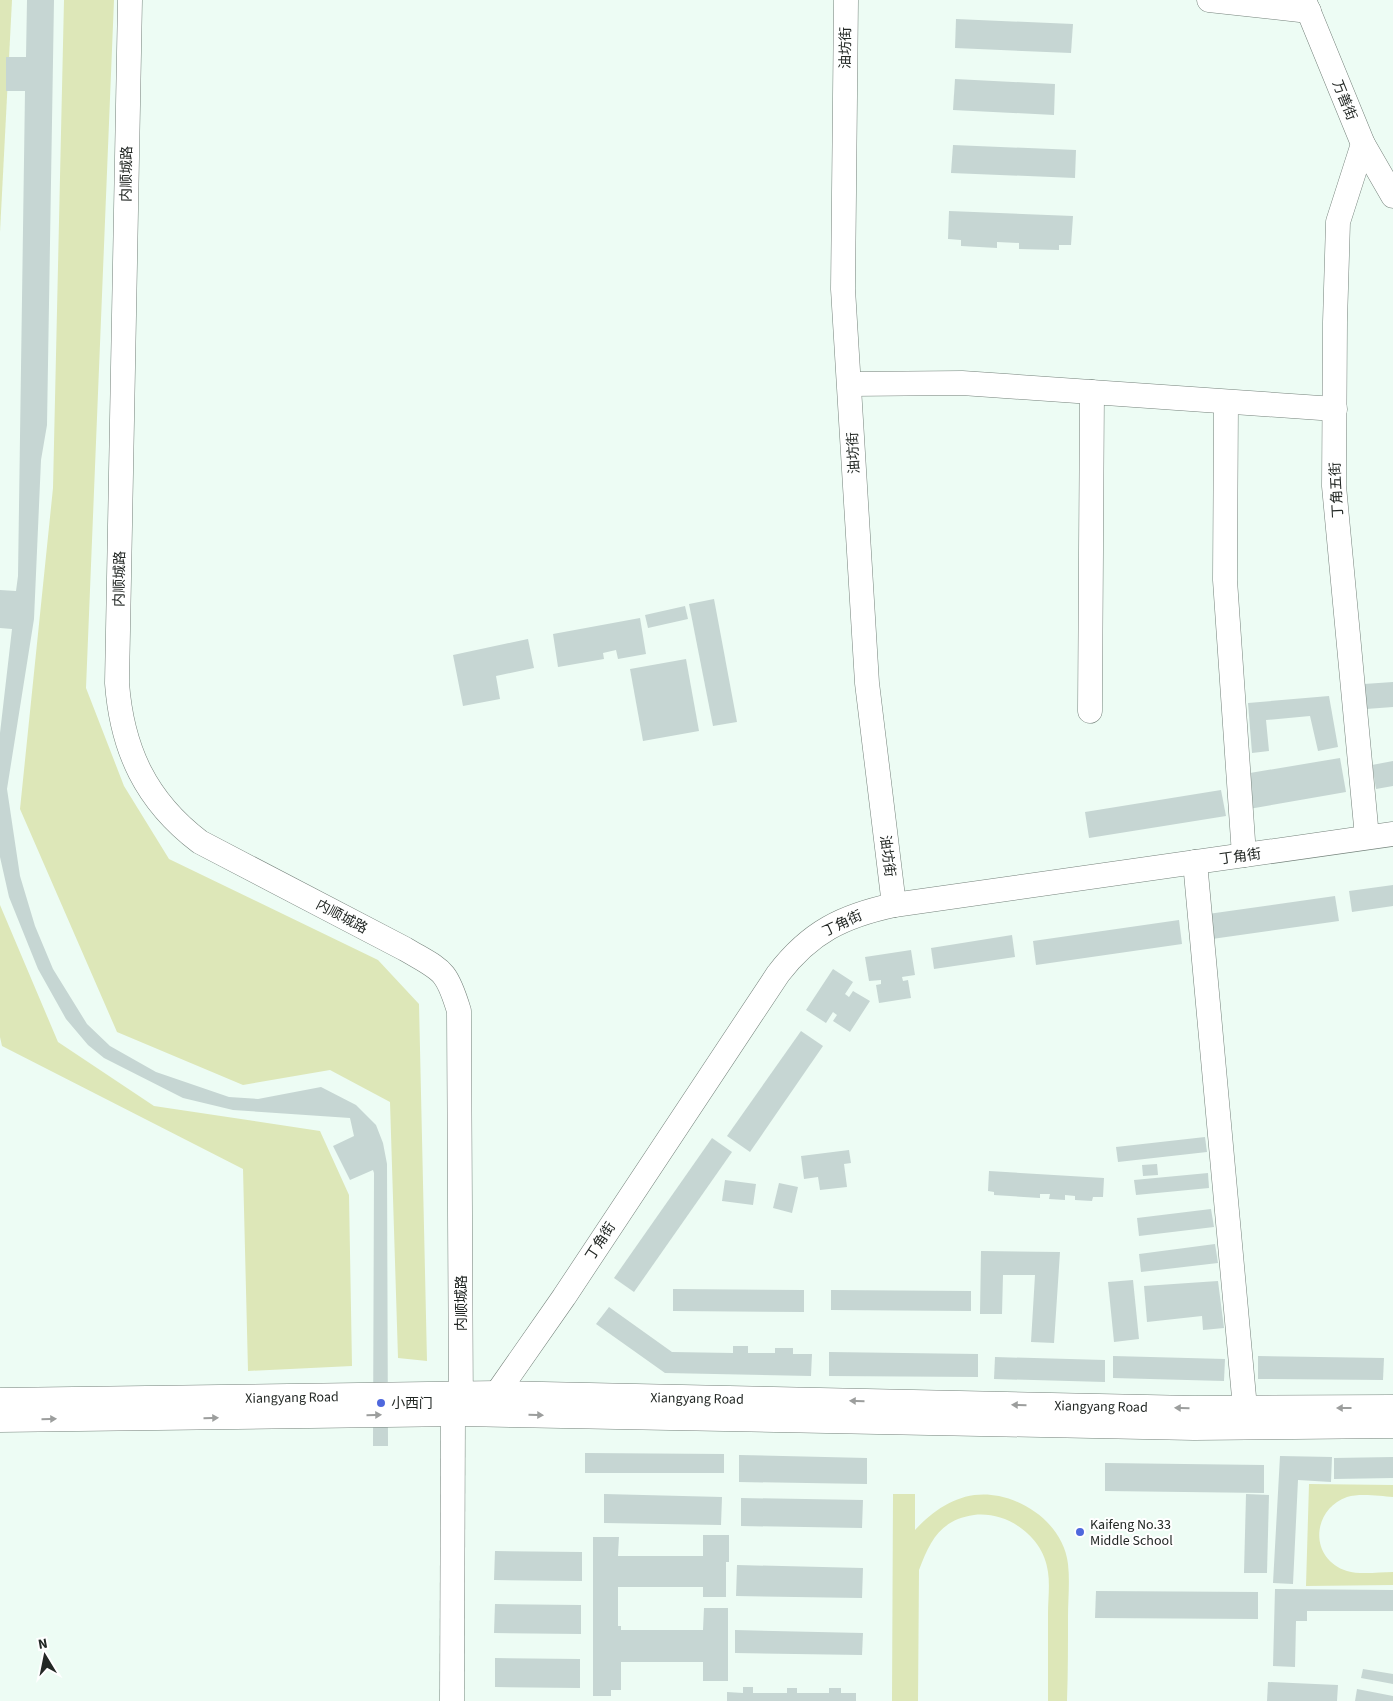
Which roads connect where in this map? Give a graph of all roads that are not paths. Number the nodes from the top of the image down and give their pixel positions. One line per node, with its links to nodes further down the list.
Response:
1 (130, 0): 19 (street, 内顺城路)
2 (846, 0): 7 (street, 油坊街)
3 (1209, 0): 4 (street)
4 (1306, 5): 5 (street, 万善街)
5 (1362, 144): 6 (street, 万善街); 10 (street, 丁角五街)
6 (1393, 196)
7 (850, 384): 8 (street); 16 (street, 油坊街)
8 (1092, 392): 9 (street); 11 (street)
9 (1226, 402): 10 (street); 14 (street)
10 (1334, 409): 13 (street, 丁角五街)
11 (1090, 711)
12 (1393, 834): 13 (street, 丁角街)
13 (1367, 838): 14 (street, 丁角街)
14 (1244, 855): 15 (street, 丁角街)
15 (1195, 862): 16 (street, 丁角街); 21 (street)
16 (894, 904): 17 (street, 丁角街)
17 (497, 1394): 19 (street, Xiangyang Road); 21 (street, Xiangyang Road, one-way to 17)
18 (0, 1400): 19 (street, Xiangyang Road)
19 (454, 1406): 22 (street, Xiangyang Road, one-way to 19); 23 (street, Xiangyang Road, one-way to 23); 24 (street, 内顺城路)
20 (1393, 1407): 21 (street, Xiangyang Road, one-way to 21)
21 (1245, 1408)
22 (0, 1420)
23 (1393, 1426)
24 (452, 1701)

